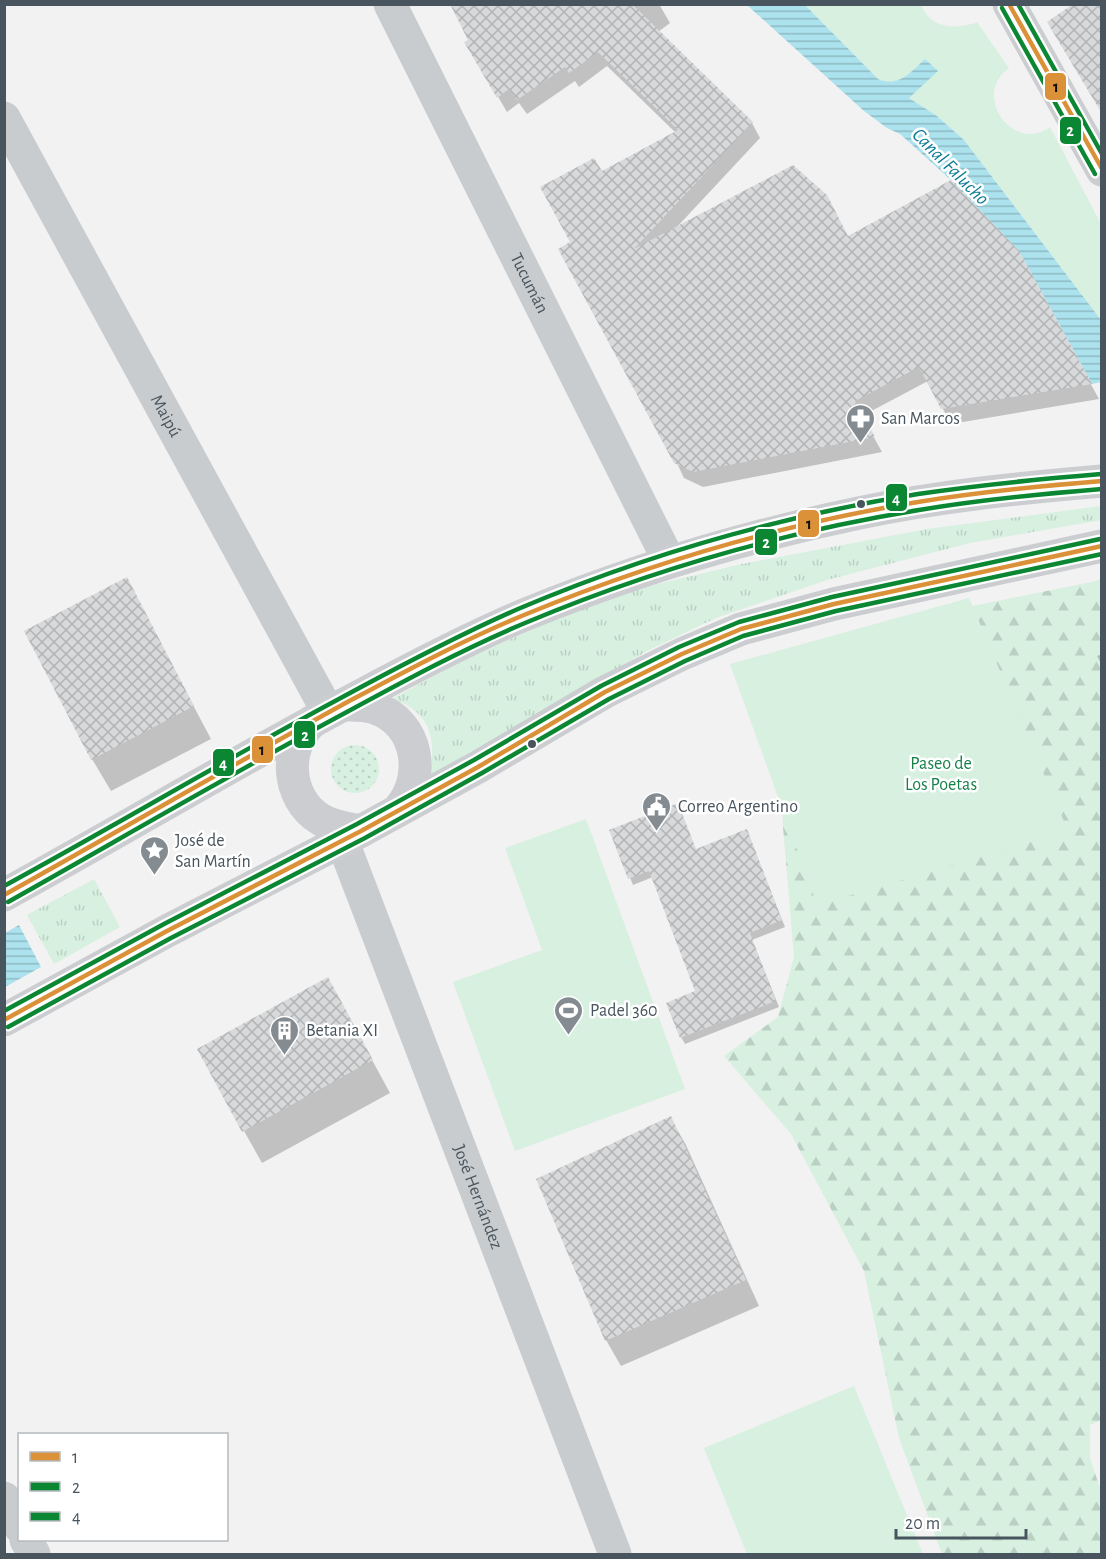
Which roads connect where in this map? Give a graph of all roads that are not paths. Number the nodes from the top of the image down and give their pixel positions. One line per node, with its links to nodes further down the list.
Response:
1 (390, 4): 7 (street, Tucumán)
2 (1009, 4): 4 (main road)
3 (4, 118): 8 (street, Maipú)
4 (1101, 170)
5 (1101, 482): 7 (main road)
6 (1101, 546): 9 (main road)
7 (669, 561): 8 (main road)
8 (328, 712): 9 (main road); 10 (main road); 11 (main road)
9 (398, 810): 10 (main road)
10 (351, 835): 12 (main road); 15 (street, José Hernández)
11 (4, 895)
12 (4, 1020)
13 (4, 1498): 14 (street)
14 (18, 1523)
15 (615, 1554)

